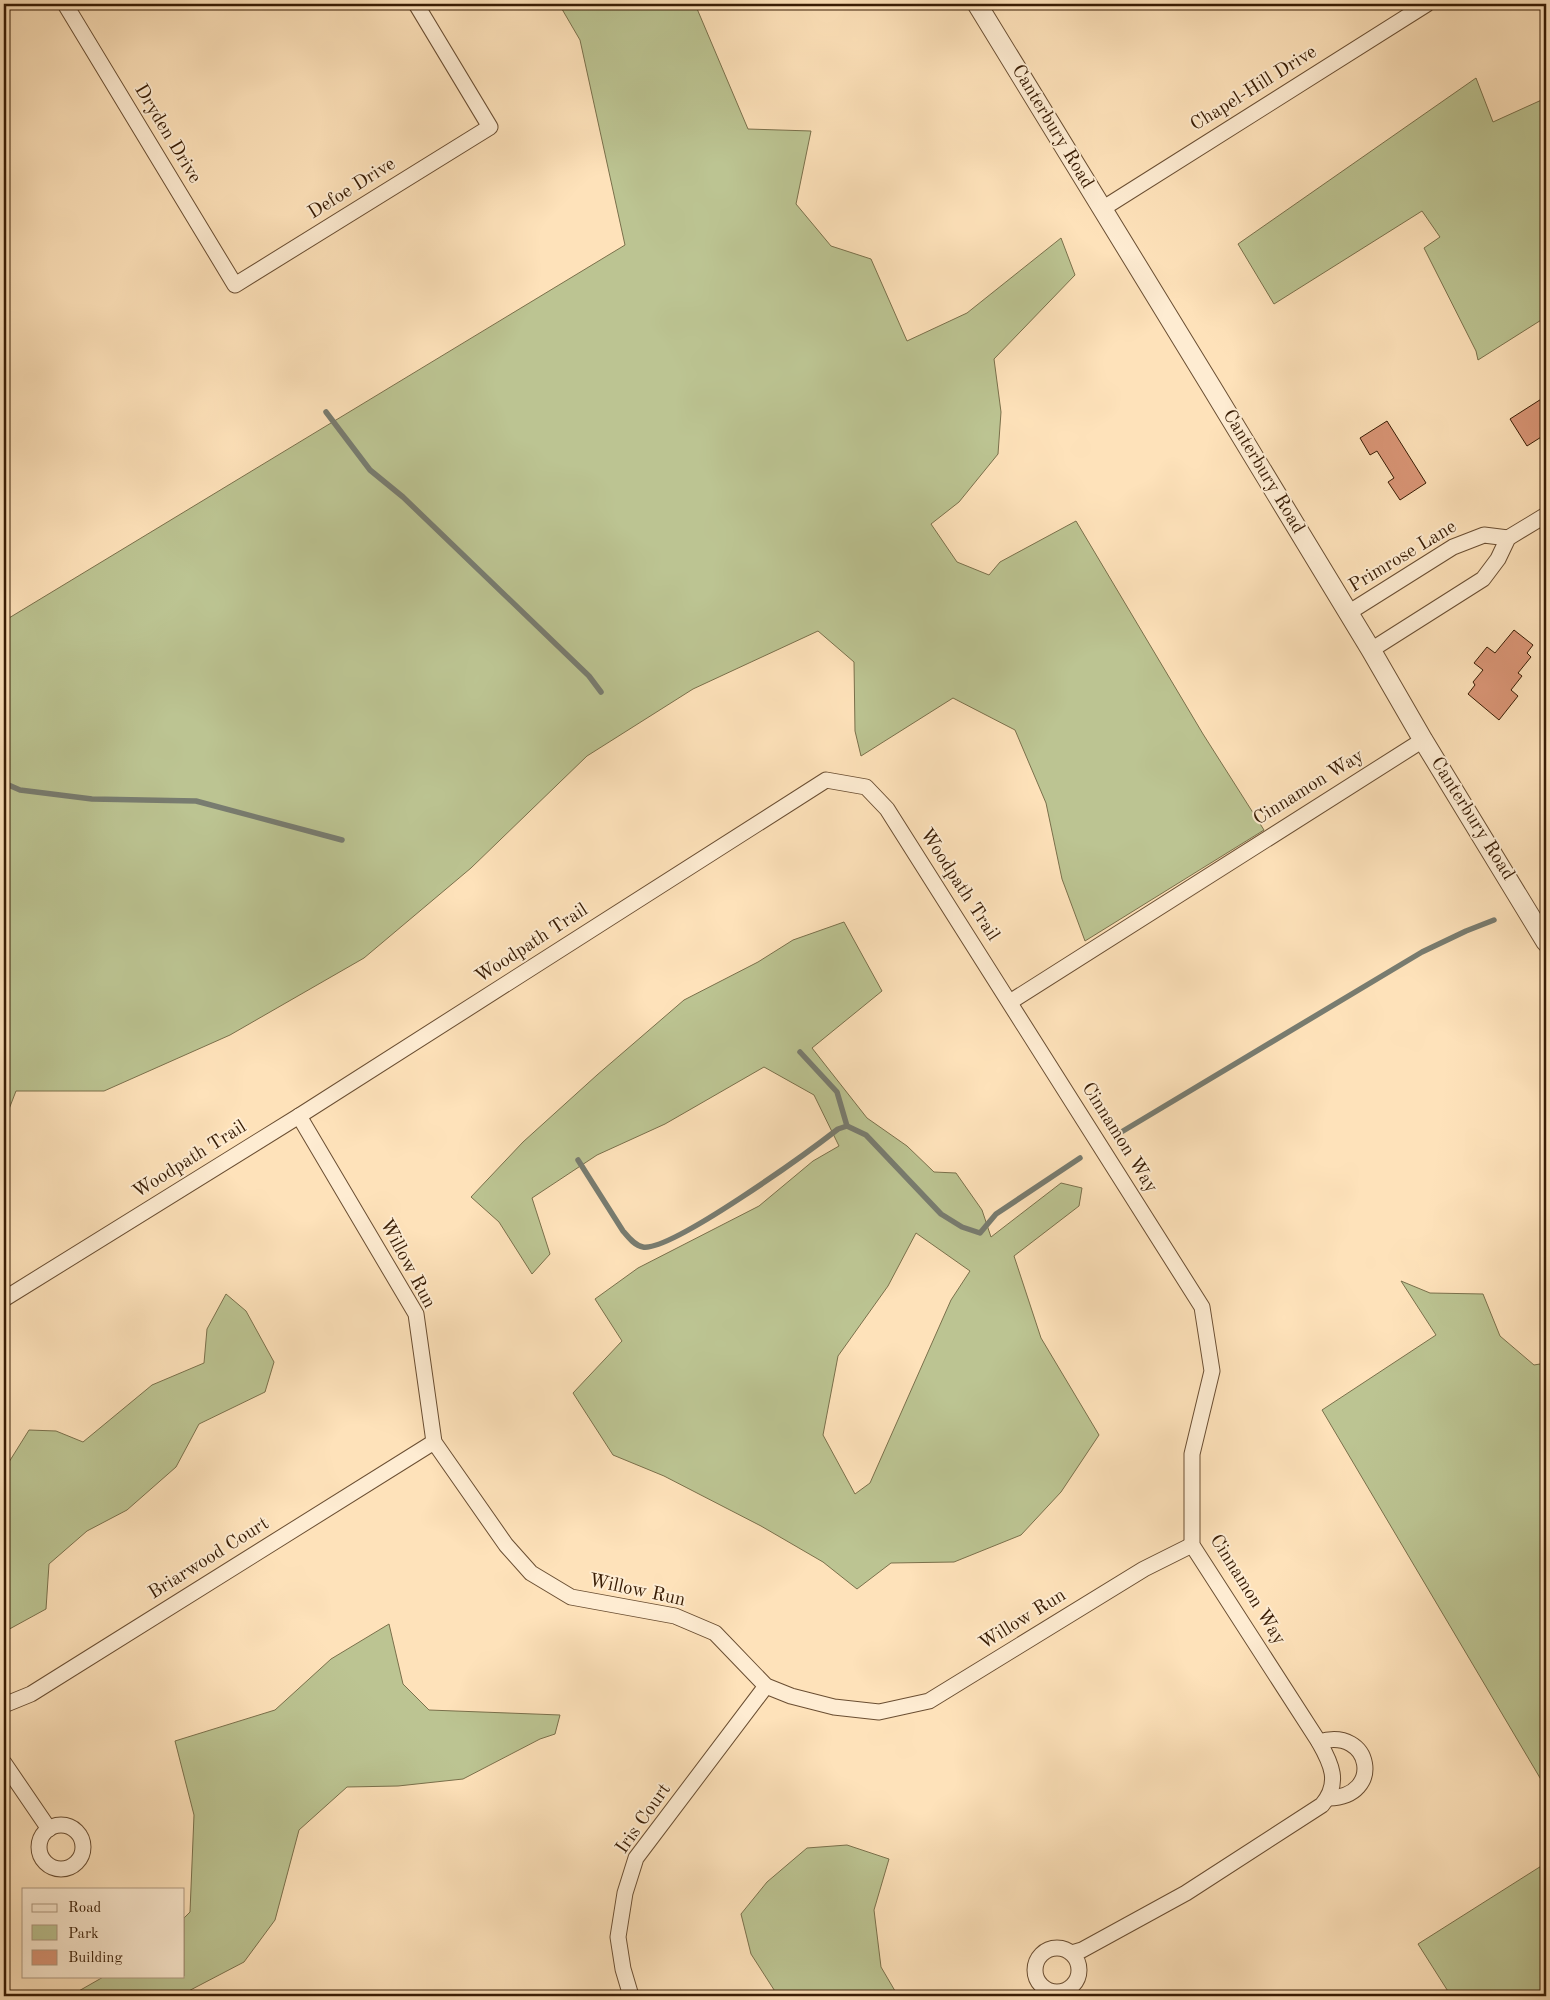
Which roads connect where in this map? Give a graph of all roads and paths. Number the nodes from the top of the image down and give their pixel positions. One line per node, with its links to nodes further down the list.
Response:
1 (65, 4): 6 (street, Dryden Drive)
2 (416, 4): 6 (street, Defoe Drive)
3 (977, 4): 5 (street, Canterbury Road)
4 (1426, 4): 5 (street, Chapel-Hill Drive)
5 (1102, 209): 9 (street, Canterbury Road)
6 (235, 285)
7 (1546, 515): 8 (street)
8 (1508, 538): 9 (street, Primrose Lane); 10 (street)
9 (1348, 613): 10 (street, Canterbury Road)
10 (1371, 650): 11 (street, Canterbury Road)
11 (1423, 740): 12 (street, Canterbury Road); 13 (street, Cinnamon Way)
12 (1546, 942)
13 (1010, 1002): 14 (street, Woodpath Trail); 17 (street, Cinnamon Way)
14 (299, 1116): 15 (street, Woodpath Trail); 16 (street, Willow Run)
15 (4, 1299)
16 (434, 1442): 18 (street, Willow Run); 19 (street, Briarwood Court)
17 (1192, 1545): 18 (street, Willow Run); 20 (street, Cinnamon Way)
18 (766, 1686): 25 (street, Iris Court)
19 (4, 1705)
20 (1319, 1742): 22 (street, Cinnamon Way); 22 (street)
21 (4, 1763): 23 (street)
22 (1329, 1798): 24 (street)
23 (49, 1829)
24 (1072, 1953)
25 (631, 1996)

